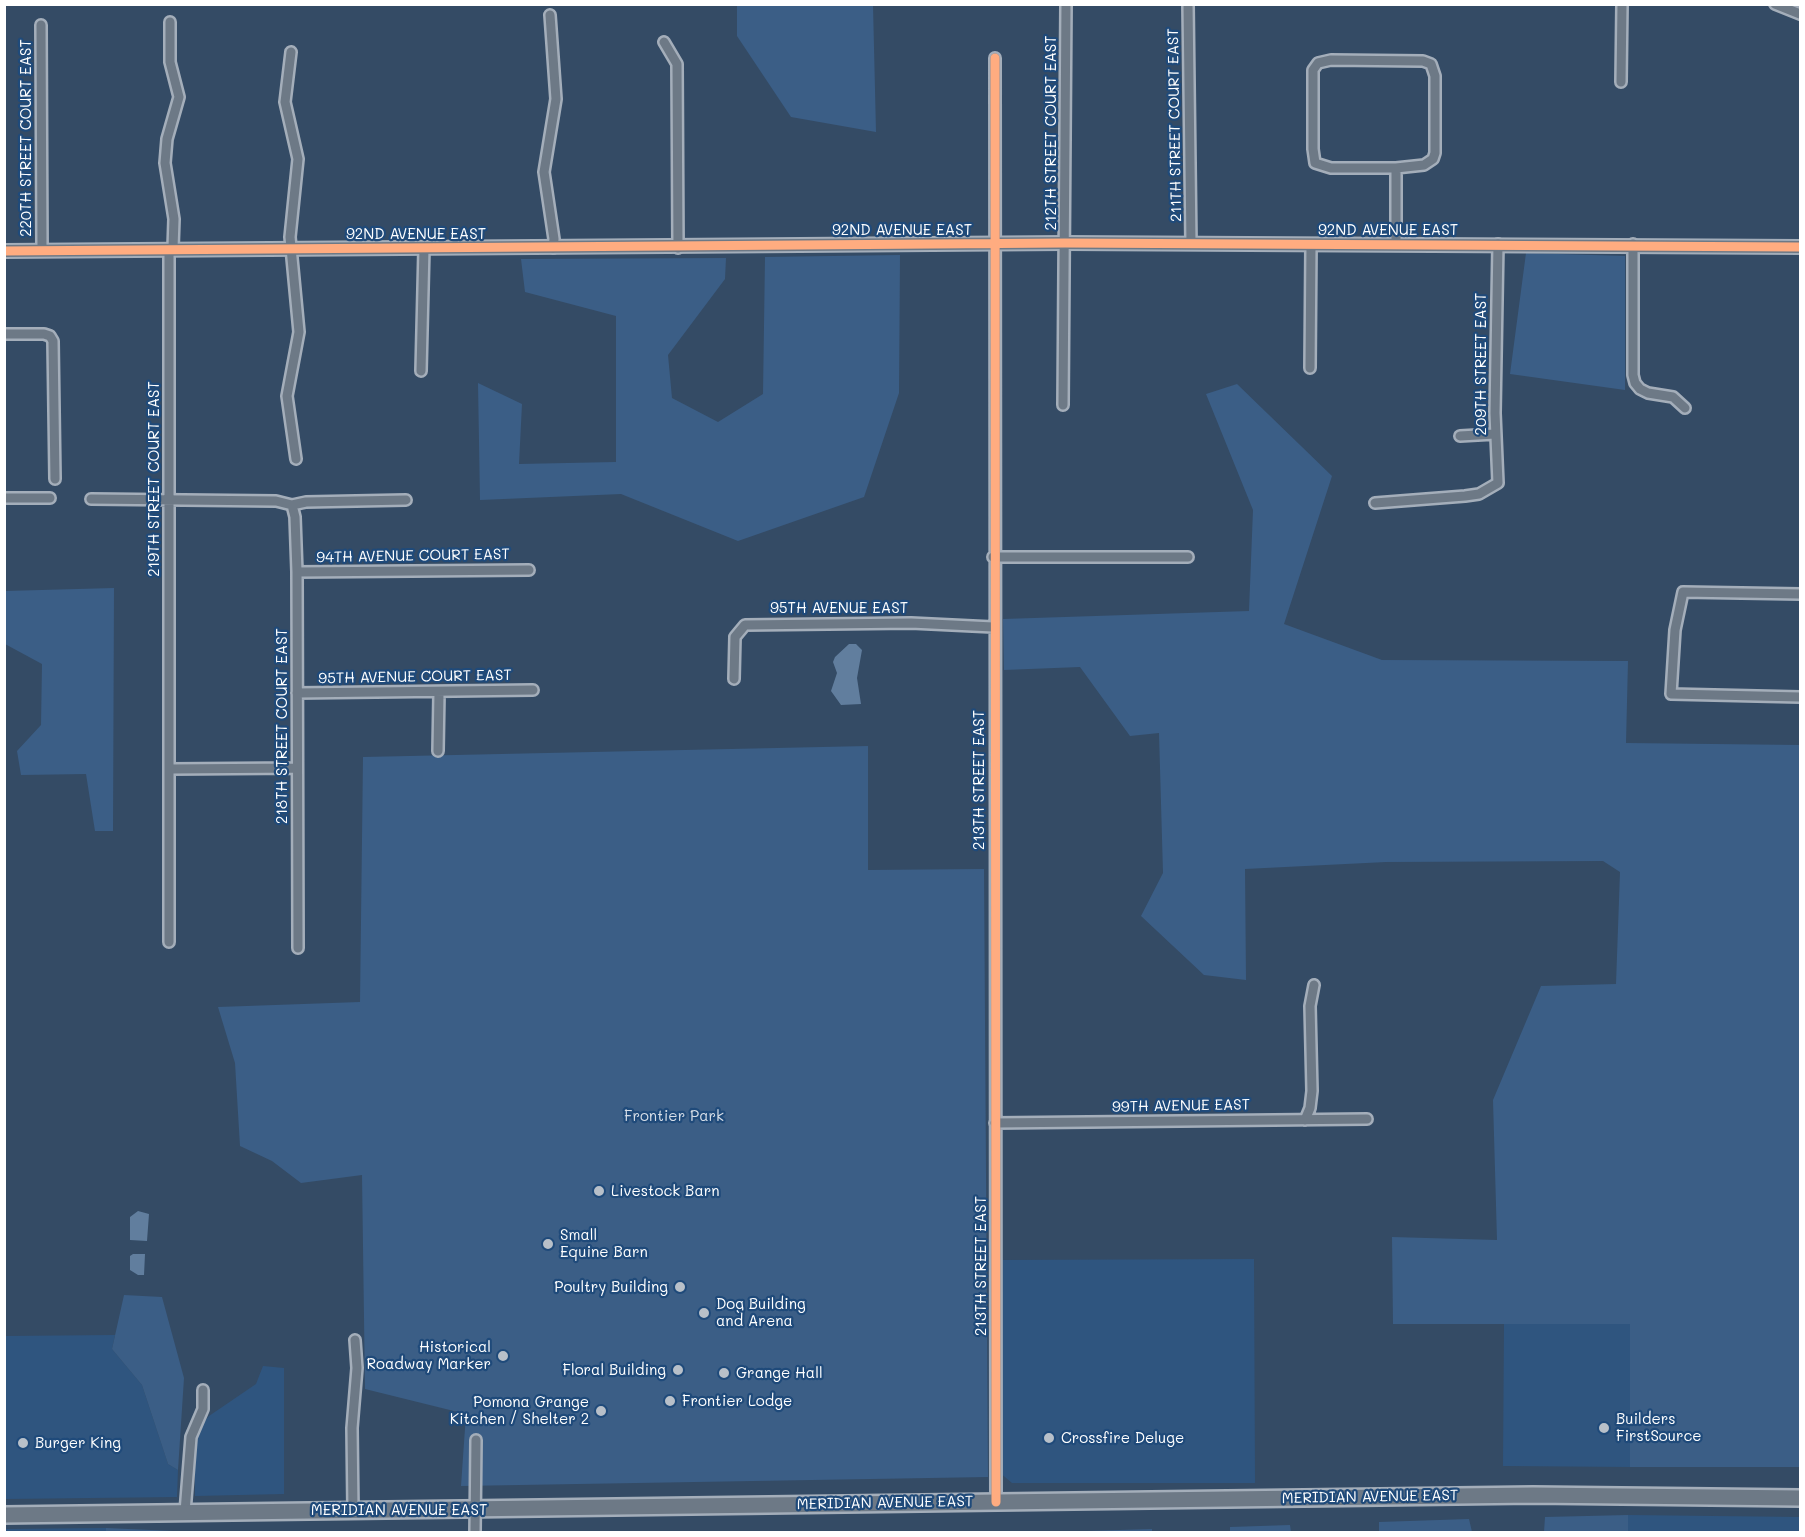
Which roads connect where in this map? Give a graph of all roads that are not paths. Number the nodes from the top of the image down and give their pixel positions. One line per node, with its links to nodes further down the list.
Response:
1 (1066, 4): 14 (street, 212TH STREET COURT EAST)
2 (1188, 4): 16 (street, 211TH STREET COURT EAST)
3 (1622, 4): 12 (street)
4 (1775, 4): 5 (street)
5 (1800, 14)
6 (550, 15): 24 (street)
7 (171, 22): 22 (street, 219TH STREET COURT EAST)
8 (41, 25): 27 (street, 220TH STREET COURT EAST)
9 (664, 42): 25 (street)
10 (291, 52): 28 (street)
11 (995, 58): 15 (street, 213TH STREET EAST)
12 (1621, 82)
13 (1396, 168): 13 (street); 20 (street)
14 (1065, 243): 15 (street, 92ND AVENUE EAST); 16 (street, 92ND AVENUE EAST); 32 (street, 212TH STREET COURT EAST)
15 (994, 244): 25 (street, 92ND AVENUE EAST); 45 (street, 213TH STREET EAST)
16 (1191, 244): 19 (street, 92ND AVENUE EAST)
17 (1498, 244): 18 (street, 92ND AVENUE EAST); 20 (street, 92ND AVENUE EAST); 34 (street, 209TH STREET EAST)
18 (1633, 244): 21 (street, 92ND AVENUE EAST); 33 (street)
19 (1311, 245): 20 (street, 92ND AVENUE EAST); 30 (street)
20 (1396, 245)
21 (1800, 247)
22 (173, 248): 27 (street, 92ND AVENUE EAST); 28 (street, 92ND AVENUE EAST); 41 (street, 219TH STREET COURT EAST)
23 (424, 248): 24 (street, 92ND AVENUE EAST); 28 (street, 92ND AVENUE EAST); 31 (street)
24 (553, 248): 25 (street, 92ND AVENUE EAST)
25 (678, 248)
26 (4, 250): 27 (street, 92ND AVENUE EAST)
27 (42, 250)
28 (292, 250): 36 (street)
29 (4, 334): 37 (street)
30 (1310, 368)
31 (421, 370)
32 (1063, 405)
33 (1685, 408)
34 (1495, 434): 35 (street); 43 (street, 209TH STREET EAST)
35 (1460, 436)
36 (296, 459)
37 (55, 479)
38 (4, 498): 39 (street)
39 (50, 498)
40 (91, 499): 41 (street)
41 (169, 499): 44 (street); 58 (street, 219TH STREET COURT EAST)
42 (406, 500): 44 (street)
43 (1374, 503)
44 (292, 505): 48 (street, 218TH STREET COURT EAST)
45 (993, 557): 46 (street); 50 (street, 213TH STREET EAST)
46 (1188, 557)
47 (529, 570): 48 (street, 94TH AVENUE COURT EAST)
48 (297, 572): 53 (street, 218TH STREET COURT EAST)
49 (1800, 594): 55 (street)
50 (993, 627): 51 (street, 95TH AVENUE EAST); 64 (street, 213TH STREET EAST)
51 (734, 680)
52 (533, 690): 54 (street, 95TH AVENUE COURT EAST)
53 (297, 693): 54 (street, 95TH AVENUE COURT EAST); 57 (street, 218TH STREET COURT EAST)
54 (439, 693): 56 (street)
55 (1800, 697)
56 (438, 752)
57 (297, 768): 58 (street); 60 (street, 218TH STREET COURT EAST)
58 (171, 769): 59 (street, 219TH STREET COURT EAST)
59 (169, 942)
60 (298, 948)
61 (1314, 985): 63 (street)
62 (1367, 1119): 63 (street, 99TH AVENUE EAST)
63 (1305, 1120): 64 (street, 99TH AVENUE EAST)
64 (995, 1123): 69 (street, 213TH STREET EAST)
65 (355, 1340): 71 (street)
66 (203, 1390): 72 (street)
67 (476, 1440): 70 (street)
68 (1800, 1498): 69 (main road, MERIDIAN AVENUE EAST)
69 (996, 1502): 70 (main road, MERIDIAN AVENUE EAST)
70 (474, 1509): 71 (main road, MERIDIAN AVENUE EAST); 74 (street)
71 (353, 1510): 72 (main road, MERIDIAN AVENUE EAST)
72 (185, 1512): 73 (main road, MERIDIAN AVENUE EAST)
73 (4, 1515)
74 (476, 1533)

